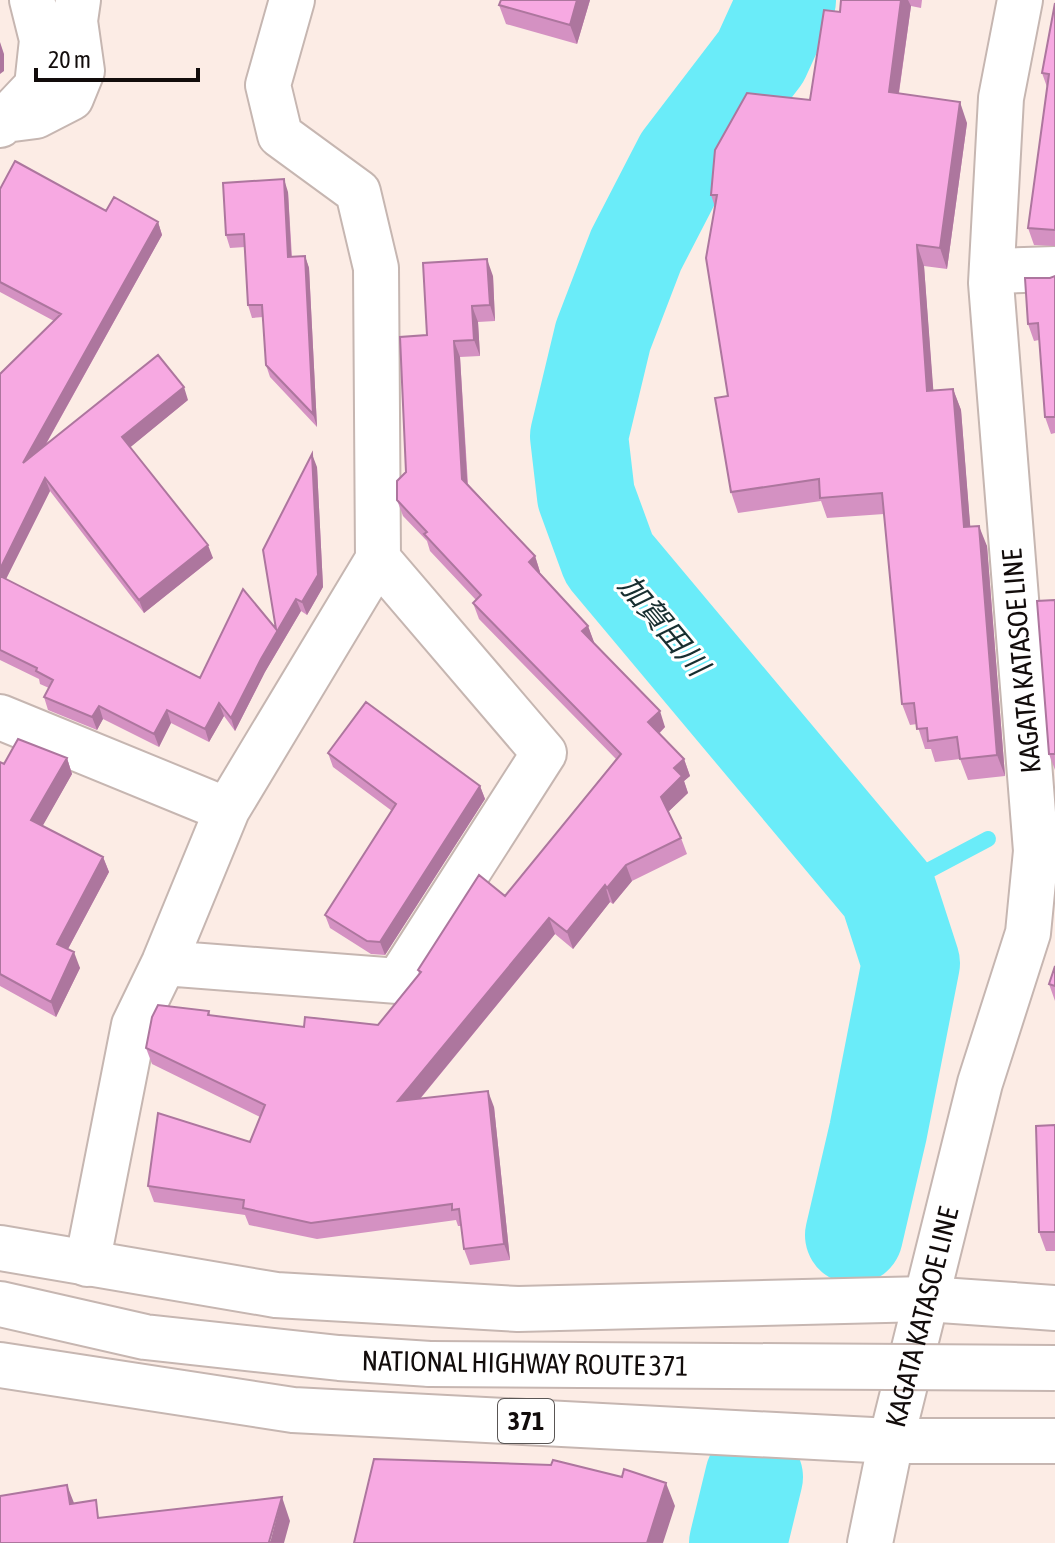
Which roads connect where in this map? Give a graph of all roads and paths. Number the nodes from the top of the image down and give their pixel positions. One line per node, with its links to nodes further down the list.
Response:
1 (32, 0): 5 (main road)
2 (78, 0): 5 (main road)
3 (292, 0): 8 (main road)
4 (1020, 0): 7 (main road, KAGATA KATASOE LINE)
5 (2, 122)
6 (1055, 269): 7 (main road)
7 (992, 271): 11 (main road, KAGATA KATASOE LINE)
8 (378, 559): 10 (main road); 12 (main road)
9 (0, 717): 10 (main road)
10 (227, 810): 12 (main road)
11 (1046, 849): 15 (main road, KAGATA KATASOE LINE)
12 (164, 963): 14 (main road)
13 (0, 1248): 14 (main road)
14 (87, 1264): 15 (main road)
15 (926, 1299): 17 (main road); 20 (main road, KAGATA KATASOE LINE)
16 (0, 1304): 19 (main road, NATIONAL HIGHWAY ROUTE 371 / 371, bridge)
17 (1055, 1308)
18 (0, 1365): 20 (main road, 371)
19 (1055, 1368)
20 (891, 1441): 21 (main road, 371); 22 (main road, KAGATA KATASOE LINE)
21 (1055, 1441)
22 (870, 1543)

